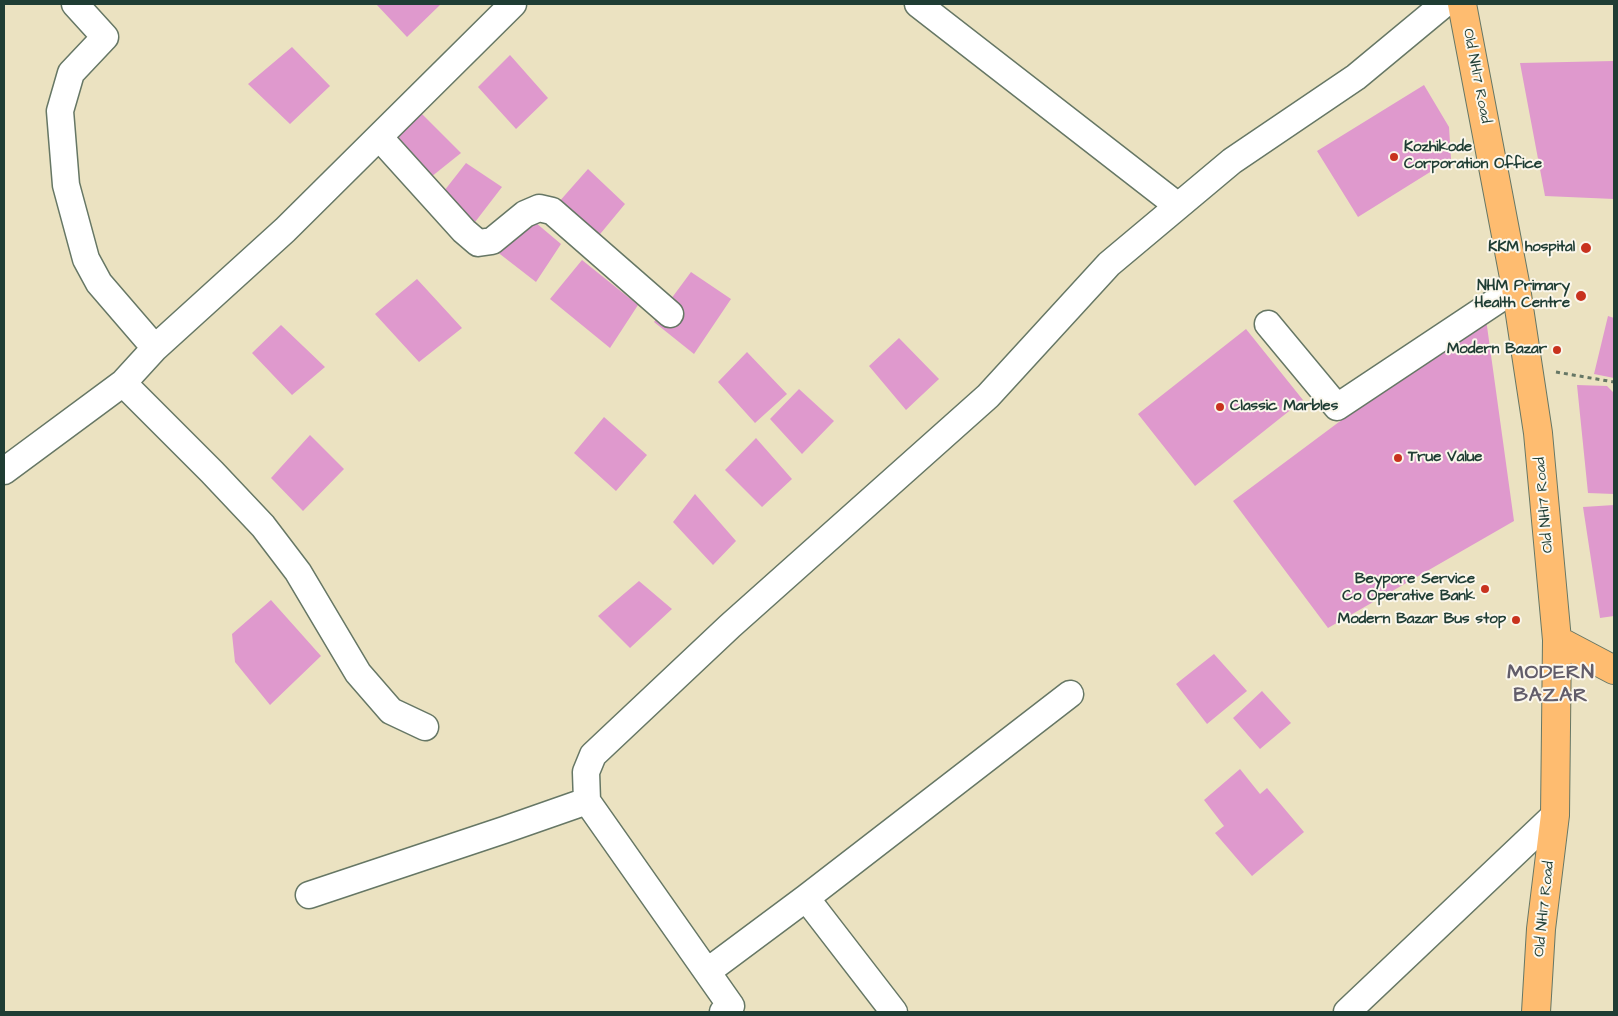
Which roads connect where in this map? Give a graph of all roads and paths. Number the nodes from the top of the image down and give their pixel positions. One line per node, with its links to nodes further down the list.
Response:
1 (75, 4): 11 (street)
2 (513, 4): 6 (street)
3 (918, 4): 7 (street)
4 (1444, 4): 7 (street)
5 (1462, 4): 8 (main road, Old NH17 Road)
6 (379, 137): 9 (street); 11 (street)
7 (1178, 206): 20 (street)
8 (1516, 288): 10 (street); 12 (main road, Old NH17 Road)
9 (670, 314)
10 (1268, 324)
11 (155, 348): 14 (street)
12 (1528, 367): 13 (path); 16 (main road, Old NH17 Road)
13 (1614, 382)
14 (123, 383): 15 (street); 19 (street)
15 (4, 471)
16 (1556, 640): 17 (main road); 21 (main road, Old NH17 Road)
17 (1614, 670)
18 (1070, 694): 23 (street)
19 (424, 727)
20 (587, 801): 22 (street); 24 (street)
21 (1555, 815): 27 (street); 28 (main road, Old NH17 Road)
22 (309, 895)
23 (806, 898): 24 (street); 26 (street)
24 (708, 971): 25 (street)
25 (724, 1012)
26 (894, 1012)
27 (1347, 1012)
28 (1536, 1012)

